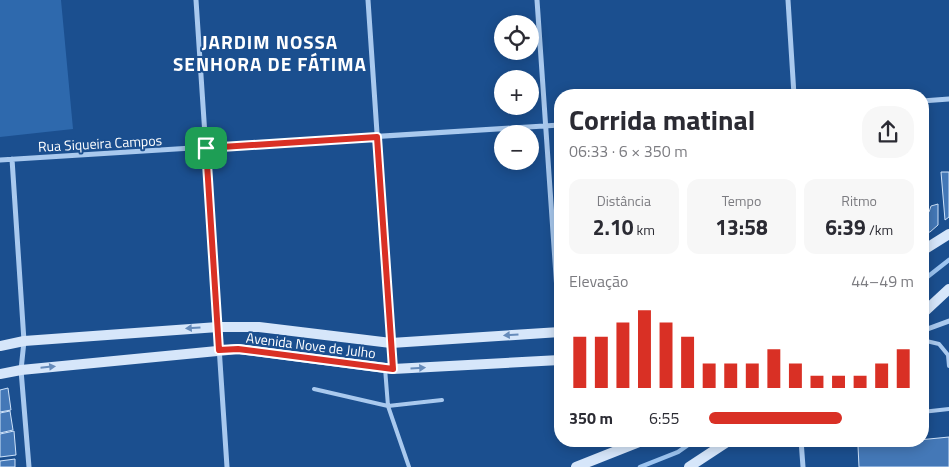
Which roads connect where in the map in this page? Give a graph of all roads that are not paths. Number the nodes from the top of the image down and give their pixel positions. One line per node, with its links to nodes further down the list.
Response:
1 (196, 0): 11 (street)
2 (368, 0): 10 (street)
3 (537, 0): 9 (street)
4 (788, 0): 5 (street)
5 (794, 89)
6 (949, 99): 7 (street)
7 (929, 100)
8 (554, 125): 9 (street, Rua Siqueira Campos)
9 (546, 126): 10 (street, Rua Siqueira Campos); 15 (street)
10 (377, 137): 11 (street, Rua Siqueira Campos); 25 (street)
11 (206, 148): 12 (street, Rua Siqueira Campos); 20 (street)
12 (12, 159): 13 (street, Rua Siqueira Campos); 23 (street)
13 (0, 160)
14 (949, 234): 16 (main road)
15 (554, 244)
16 (929, 247)
17 (949, 289): 18 (main road)
18 (929, 308)
19 (949, 322): 21 (street)
20 (218, 327): 23 (main road, Avenida Nove de Julho, one-way to 23); 25 (main road, Avenida Nove de Julho); 27 (street)
21 (929, 329)
22 (554, 333): 25 (main road, Avenida Nove de Julho, one-way to 25)
23 (24, 341): 26 (main road, Avenida Nove de Julho); 31 (street)
24 (929, 342): 29 (lane)
25 (391, 343): 30 (street)
26 (0, 346)
27 (219, 350): 30 (main road, Avenida Nove de Julho); 31 (main road, Avenida Nove de Julho, one-way to 27); 42 (street)
28 (554, 360): 30 (main road, Avenida Nove de Julho, one-way to 28)
29 (949, 366)
30 (389, 369): 35 (lane)
31 (21, 370): 32 (main road, Avenida Nove de Julho); 41 (street)
32 (0, 374)
33 (314, 389): 35 (lane)
34 (442, 400): 35 (lane)
35 (388, 406): 43 (lane)
36 (949, 409): 37 (lane)
37 (929, 411)
38 (626, 447): 44 (main road)
39 (719, 447): 45 (main road)
40 (802, 447): 46 (street)
41 (29, 467)
42 (227, 467)
43 (409, 467)
44 (576, 467)
45 (689, 467)
46 (803, 467)

